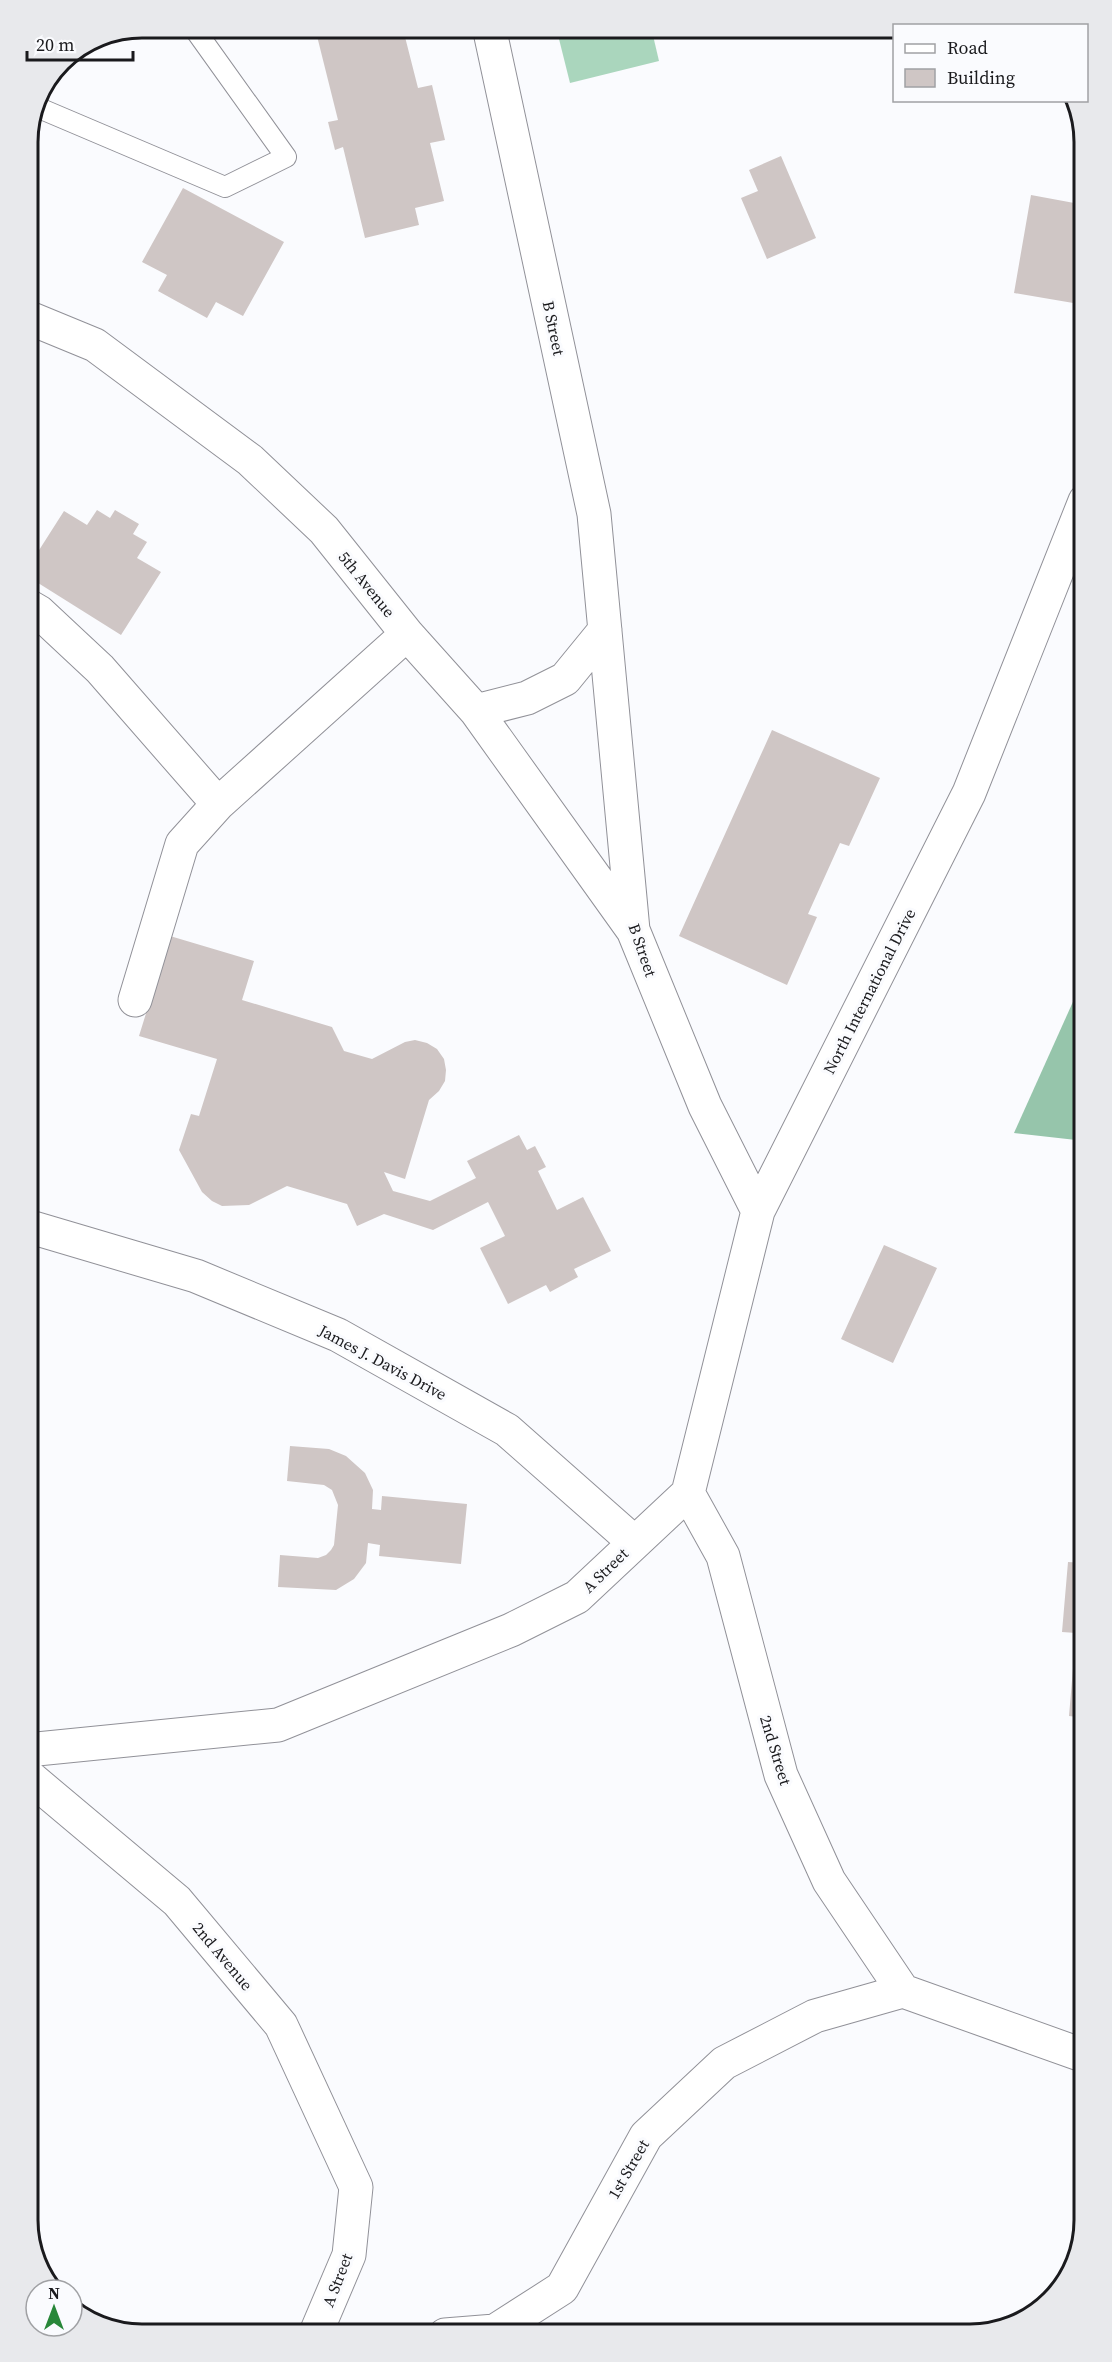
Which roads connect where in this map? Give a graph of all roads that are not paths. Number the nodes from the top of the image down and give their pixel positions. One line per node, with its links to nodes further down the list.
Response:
1 (201, 38): 3 (lane)
2 (491, 38): 7 (street, B Street)
3 (43, 110)
4 (38, 322): 8 (street, 5th Avenue)
5 (1074, 529): 13 (street, North International Drive)
6 (38, 611): 10 (street)
7 (605, 630): 9 (street); 11 (street, B Street)
8 (406, 634): 9 (street, 5th Avenue); 10 (street)
9 (476, 711): 11 (street, 5th Avenue)
10 (218, 804): 12 (street)
11 (633, 930): 13 (street, B Street)
12 (135, 1000)
13 (758, 1212): 15 (street, North International Drive)
14 (38, 1229): 16 (street, James J. Davis Drive)
15 (688, 1493): 16 (street, A Street); 19 (street, 2nd Street)
16 (634, 1542): 17 (street, A Street)
17 (38, 1749)
18 (38, 1784): 21 (street, 2nd Avenue)
19 (903, 1991): 20 (street); 23 (street, 1st Street)
20 (1074, 2052)
21 (356, 2187): 22 (street, A Street)
22 (320, 2324)
23 (506, 2324)

